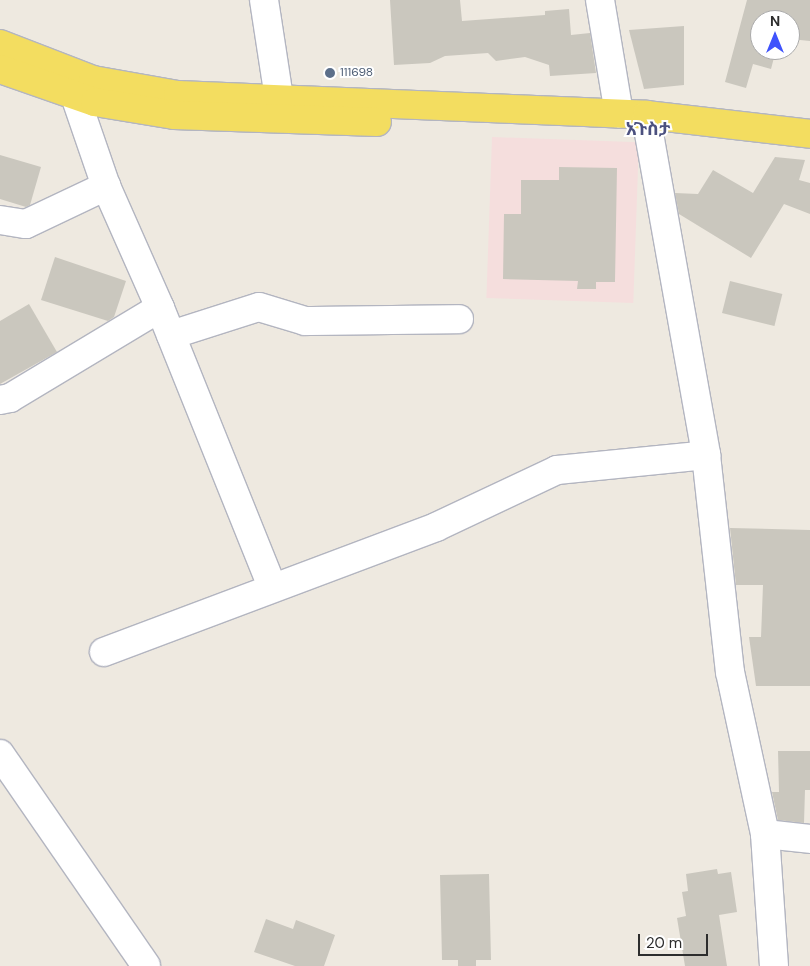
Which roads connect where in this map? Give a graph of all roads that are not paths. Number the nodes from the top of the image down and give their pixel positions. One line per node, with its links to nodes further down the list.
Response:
1 (264, 0): 6 (street)
2 (600, 0): 7 (street)
3 (0, 44): 6 (main road)
4 (0, 69): 5 (main road)
5 (74, 96): 8 (main road); 11 (street)
6 (279, 98): 7 (main road)
7 (619, 113): 9 (main road)
8 (648, 128): 10 (main road); 17 (street)
9 (810, 134)
10 (810, 147)
11 (106, 186): 12 (street); 13 (street)
12 (0, 220)
13 (160, 308): 15 (street); 16 (street)
14 (459, 319): 15 (street)
15 (171, 335): 18 (street)
16 (0, 400)
17 (706, 455): 18 (street); 21 (street)
18 (272, 586): 19 (street)
19 (104, 652)
20 (0, 754): 23 (street)
21 (765, 834): 22 (street); 24 (street)
22 (810, 839)
23 (146, 966)
24 (774, 966)

